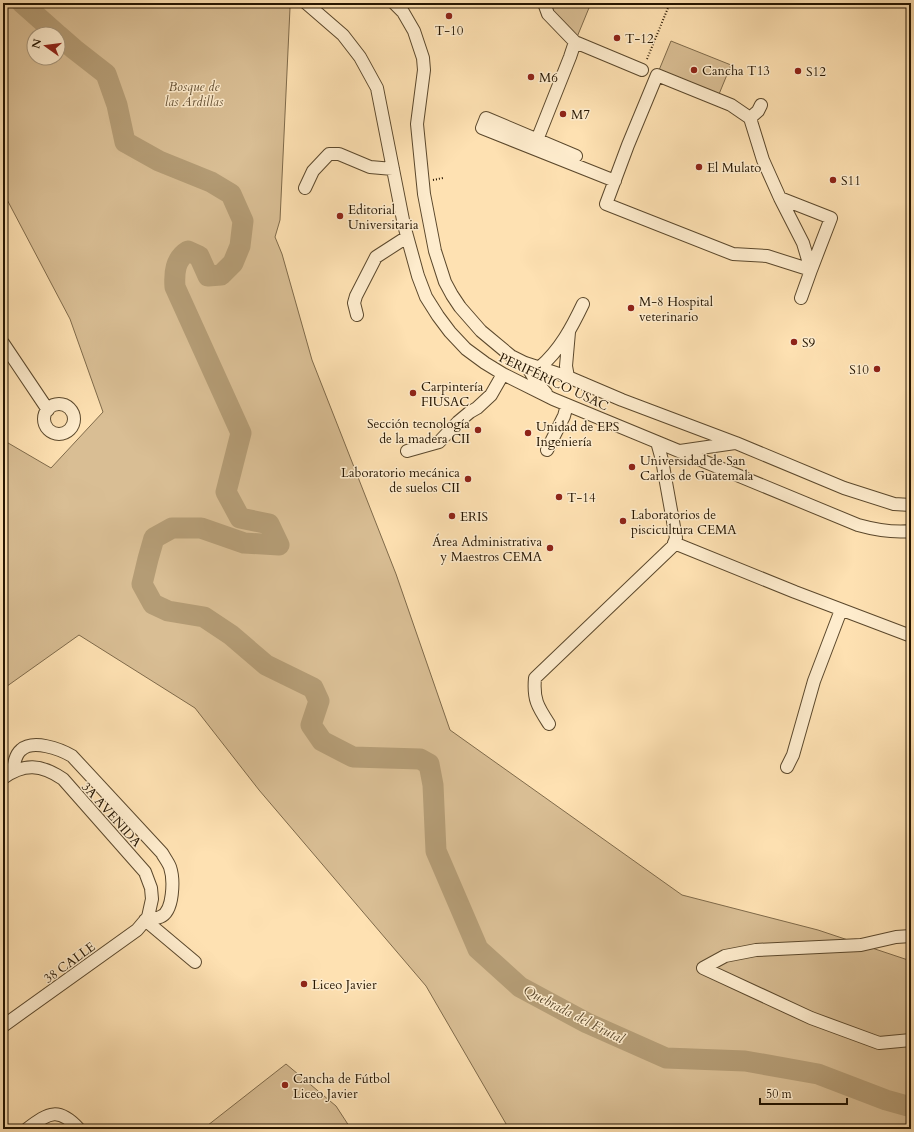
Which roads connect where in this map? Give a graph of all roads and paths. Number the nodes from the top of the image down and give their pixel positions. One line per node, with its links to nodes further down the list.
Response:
1 (306, 3): 11 (street, PERIFÉRICO USAC)
2 (394, 3): 22 (street, PERIFÉRICO USAC)
3 (544, 3): 5 (street)
4 (670, 3): 6 (path)
5 (575, 42): 6 (street); 9 (street)
6 (642, 70)
7 (761, 105): 8 (street)
8 (750, 118): 12 (street); 14 (street)
9 (537, 140): 10 (street); 12 (street)
10 (576, 156)
11 (393, 169): 13 (street); 15 (street, PERIFÉRICO USAC)
12 (615, 180): 16 (street)
13 (305, 188)
14 (780, 198): 16 (street); 16 (street)
15 (407, 237): 19 (street); 24 (street, PERIFÉRICO USAC)
16 (811, 270): 17 (street)
17 (801, 298)
18 (584, 304): 20 (street)
19 (357, 315)
20 (569, 332): 23 (street); 25 (street)
21 (3, 343): 28 (street)
22 (525, 363): 23 (street, PERIFÉRICO USAC); 26 (street)
23 (540, 367): 25 (street, PERIFÉRICO USAC)
24 (503, 374): 26 (street, PERIFÉRICO USAC); 32 (street)
25 (568, 377): 30 (street, PERIFÉRICO USAC)
26 (552, 399): 27 (street, PERIFÉRICO USAC)
27 (567, 405): 29 (street, PERIFÉRICO USAC); 31 (street)
28 (48, 410)
29 (657, 442): 33 (street, PERIFÉRICO USAC); 36 (street)
30 (736, 443): 33 (street); 34 (street, PERIFÉRICO USAC)
31 (547, 450)
32 (407, 451)
33 (679, 451): 35 (street, PERIFÉRICO USAC)
34 (911, 505)
35 (911, 531)
36 (674, 543): 37 (street); 39 (street)
37 (842, 610): 38 (street); 40 (street)
38 (911, 636)
39 (549, 724)
40 (786, 767)
41 (13, 771): 42 (street); 43 (street, 3A AVENIDA); 43 (street)
42 (3, 778)
43 (146, 919): 45 (street); 46 (street, 38 CALLE)
44 (911, 936): 47 (street)
45 (195, 962)
46 (3, 1026)
47 (911, 1040)
48 (27, 1129): 49 (street)
49 (79, 1129)

